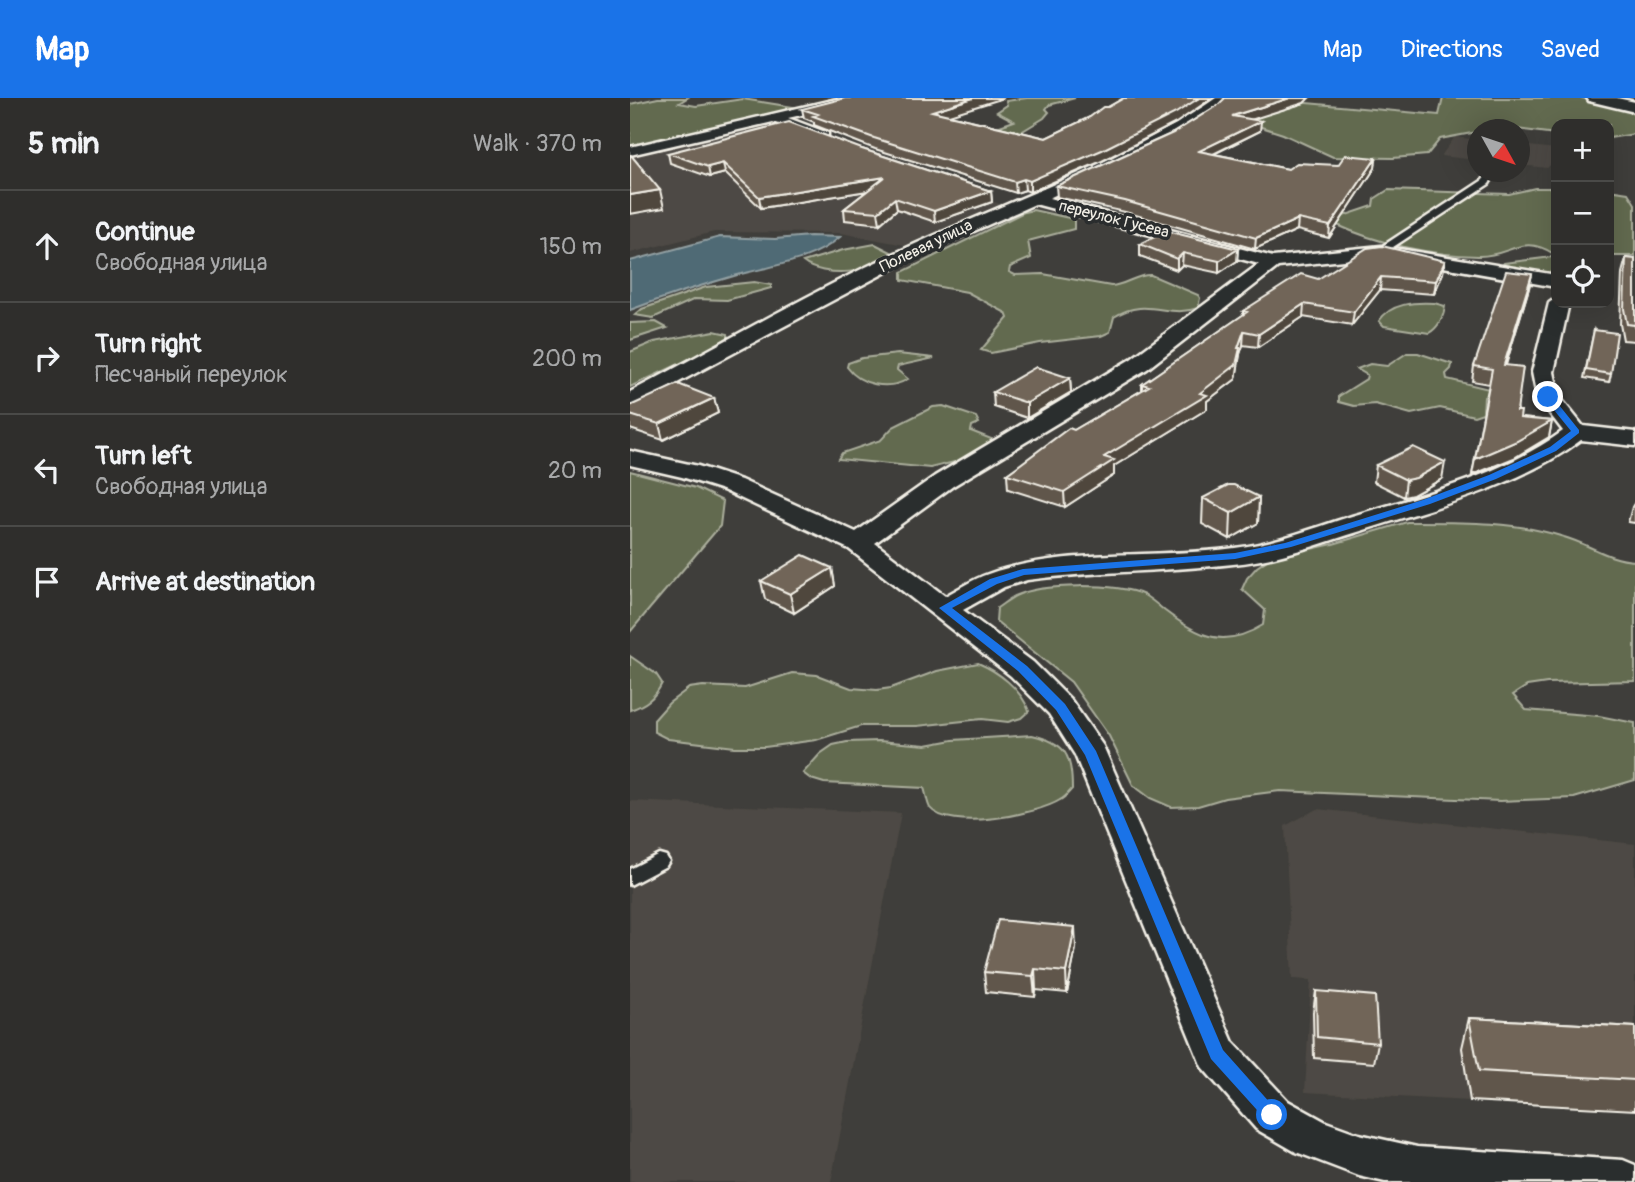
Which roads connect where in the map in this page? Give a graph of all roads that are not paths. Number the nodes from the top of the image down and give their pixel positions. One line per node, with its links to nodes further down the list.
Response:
1 (858, 98): 5 (street)
2 (1225, 98): 10 (street, Полевая улица)
3 (1595, 98): 4 (street)
4 (1635, 107)
5 (775, 118): 6 (street); 7 (street)
6 (834, 140)
7 (630, 151)
8 (1484, 182): 11 (lane)
9 (997, 195): 10 (street, переулок Гусева)
10 (1029, 201): 12 (street, переулок Гусева); 15 (street, Полевая улица)
11 (1381, 251): 12 (street); 13 (street)
12 (1273, 262): 19 (street)
13 (1551, 280)
14 (1558, 308): 16 (street)
15 (630, 401)
16 (1576, 432): 17 (street); 20 (street)
17 (1635, 439)
18 (630, 458): 19 (street)
19 (858, 543): 20 (street)
20 (945, 608): 23 (street)
21 (659, 861): 22 (lane)
22 (630, 878)
23 (1623, 1182)

